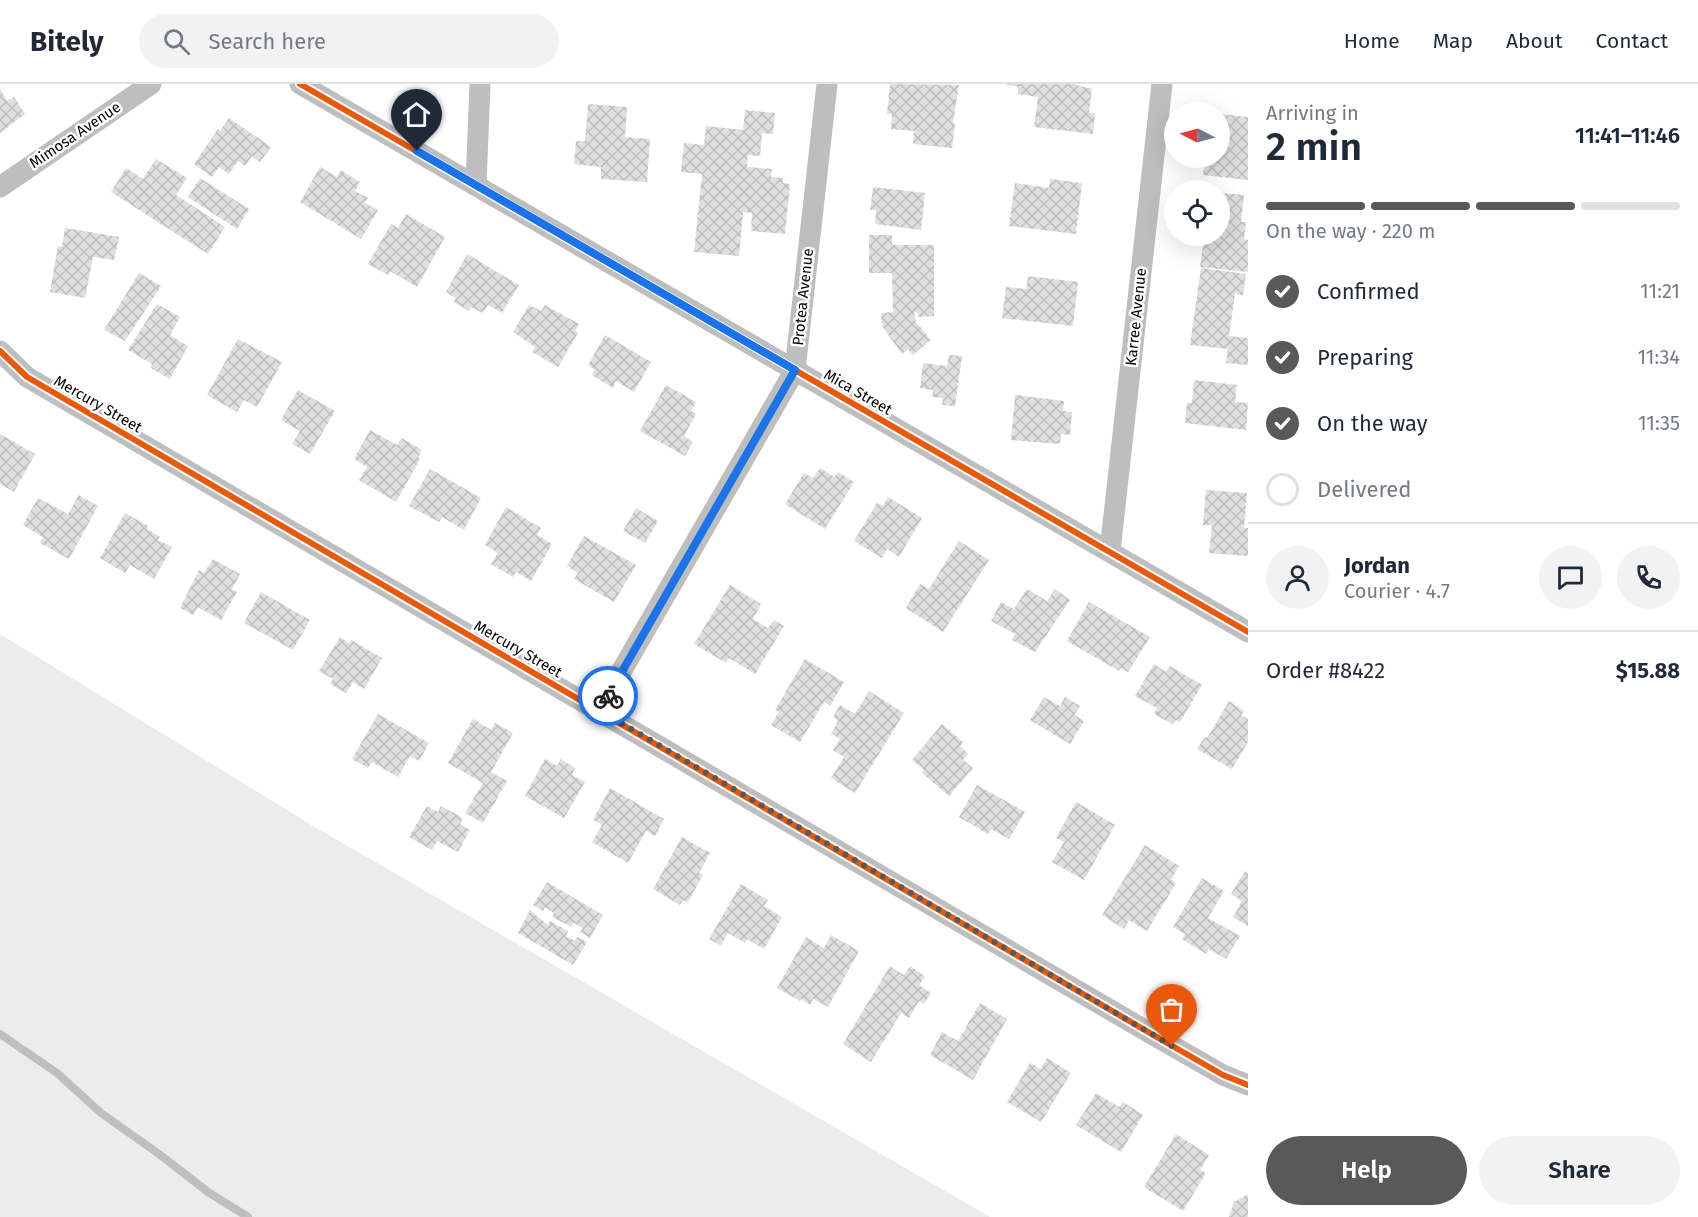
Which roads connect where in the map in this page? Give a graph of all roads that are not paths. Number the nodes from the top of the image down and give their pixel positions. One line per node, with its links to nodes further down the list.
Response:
1 (151, 84): 7 (street, Mimosa Avenue)
2 (300, 84): 6 (street, Mica Street)
3 (480, 84): 6 (street)
4 (827, 84): 9 (street, Protea Avenue)
5 (1162, 84): 10 (street, Karree Avenue)
6 (476, 185): 9 (street, Mica Street)
7 (0, 187)
8 (0, 351): 12 (street, Mercury Street)
9 (795, 370): 10 (street, Mica Street); 12 (street, Protea Avenue)
10 (1110, 551): 11 (street, Mica Street)
11 (1248, 632)
12 (599, 710): 13 (street, Mercury Street)
13 (1248, 1085)

